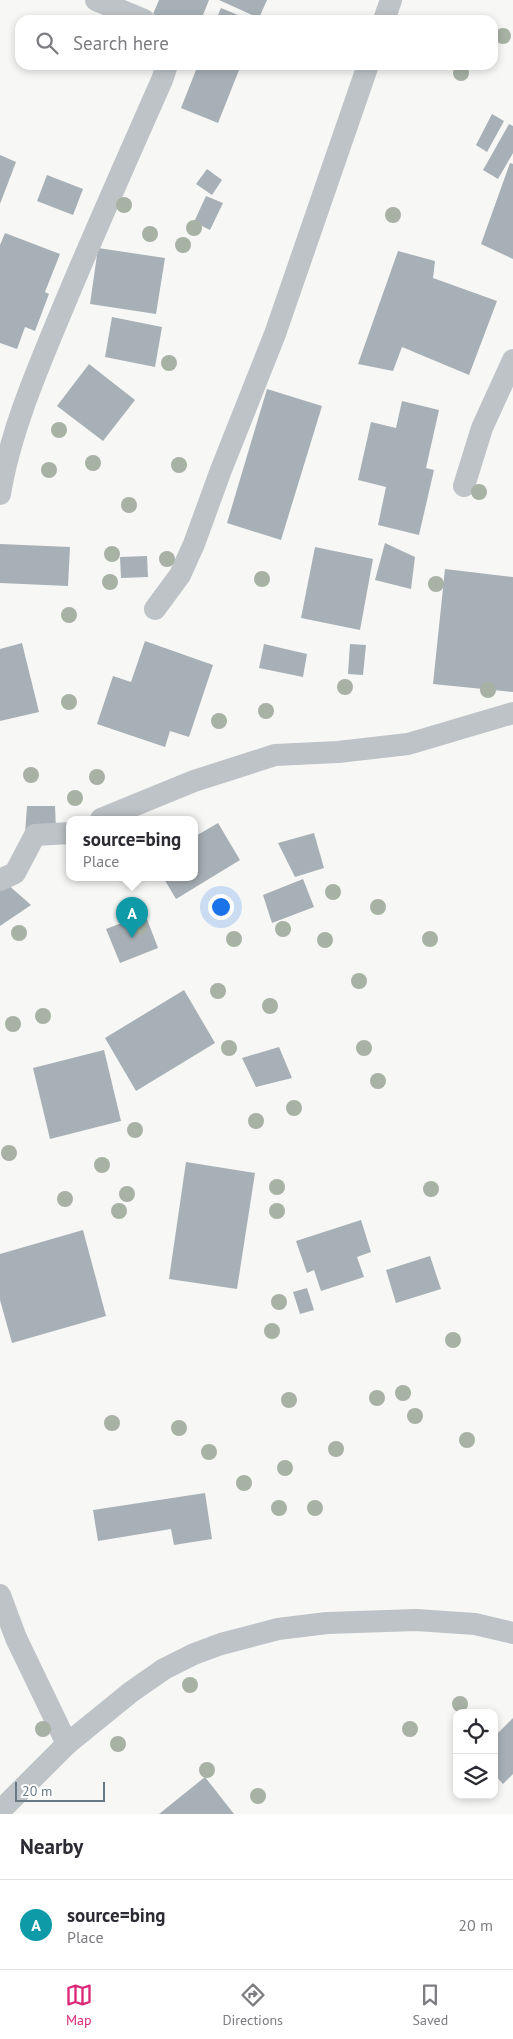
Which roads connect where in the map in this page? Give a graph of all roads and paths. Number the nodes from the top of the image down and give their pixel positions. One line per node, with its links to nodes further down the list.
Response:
1 (96, 0): 3 (street)
2 (390, 0): 4 (street)
3 (132, 15)
4 (386, 15)
5 (165, 70): 9 (street)
6 (366, 70): 10 (street)
7 (513, 360): 8 (street)
8 (464, 486)
9 (0, 494)
10 (155, 609)
11 (513, 713): 12 (street)
12 (109, 816)
13 (66, 834): 14 (street)
14 (0, 880)
15 (0, 1595): 17 (street)
16 (513, 1633): 17 (street)
17 (67, 1744): 18 (street)
18 (0, 1811)

